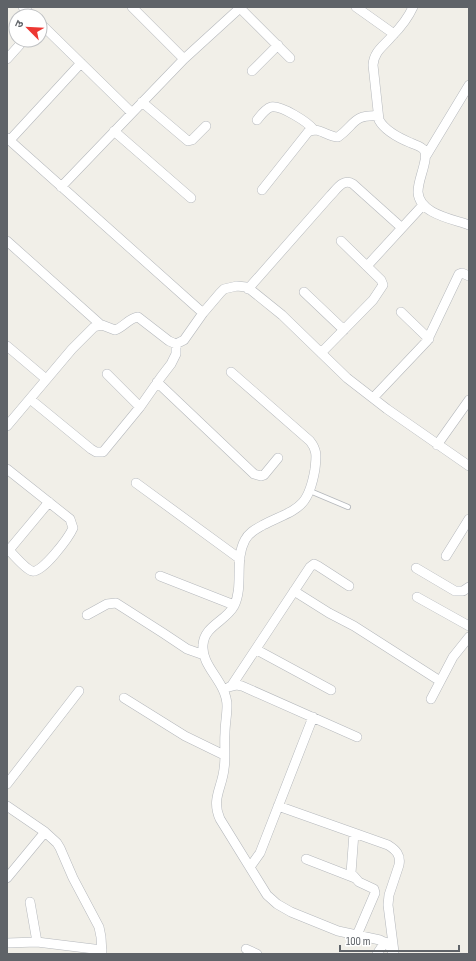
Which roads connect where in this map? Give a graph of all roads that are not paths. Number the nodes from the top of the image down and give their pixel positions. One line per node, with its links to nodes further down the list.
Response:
1 (132, 7): 10 (street)
2 (240, 7): 7 (street); 10 (street)
3 (356, 7): 6 (street)
4 (413, 7): 6 (street)
5 (48, 31): 12 (street)
6 (394, 34): 17 (street)
7 (278, 46): 9 (street); 13 (street)
8 (17, 48): 11 (street)
9 (290, 58)
10 (184, 59): 15 (street)
11 (7, 60)
12 (81, 63): 16 (street); 22 (street)
13 (252, 71)
14 (468, 87): 23 (street)
15 (142, 102): 16 (street); 19 (street)
16 (132, 113): 21 (street)
17 (378, 116): 20 (street); 23 (street)
18 (257, 120): 20 (street)
19 (206, 126)
20 (314, 130): 25 (street)
21 (114, 131): 24 (street); 26 (street)
22 (8, 139): 24 (street)
23 (426, 156): 27 (street)
24 (61, 187): 37 (street)
25 (262, 190)
26 (191, 198)
27 (423, 205): 28 (street); 29 (street)
28 (469, 225)
29 (402, 228): 32 (street); 34 (street)
30 (7, 241): 38 (street)
31 (340, 241): 32 (street)
32 (367, 266): 39 (street)
33 (469, 276): 40 (street)
34 (248, 289): 37 (street); 43 (street)
35 (304, 292): 39 (street)
36 (401, 312): 40 (street)
37 (203, 313): 41 (street)
38 (101, 325): 41 (street); 46 (street)
39 (344, 330): 43 (street)
40 (429, 338): 48 (street)
41 (176, 344): 47 (street)
42 (7, 346): 46 (street)
43 (321, 353): 48 (street)
44 (231, 372): 58 (street)
45 (107, 374): 51 (street)
46 (46, 379): 49 (street)
47 (157, 382): 51 (street); 54 (street)
48 (373, 398): 53 (street)
49 (30, 399): 51 (street); 52 (street)
50 (469, 400): 53 (street)
51 (140, 407)
52 (8, 423)
53 (437, 444): 55 (street)
54 (278, 458)
55 (469, 466)
56 (7, 469): 59 (street)
57 (136, 483): 64 (street)
58 (310, 491): 60 (lane); 64 (street)
59 (49, 502): 62 (street); 62 (street)
60 (348, 507)
61 (469, 519): 63 (street)
62 (8, 549)
63 (446, 556)
64 (240, 559): 71 (street)
65 (416, 568): 68 (street)
66 (160, 576): 71 (street)
67 (349, 586): 69 (street)
68 (469, 587)
69 (294, 591): 75 (street); 77 (street)
70 (417, 597): 73 (street)
71 (234, 605): 76 (street)
72 (87, 615): 76 (street)
73 (469, 626)
74 (469, 637): 77 (street)
75 (257, 650): 78 (street); 79 (street)
76 (204, 655): 78 (street)
77 (440, 681): 82 (street)
78 (228, 688): 83 (street); 85 (street)
79 (331, 690)
80 (80, 691): 86 (street)
81 (124, 698): 85 (street)
82 (431, 699)
83 (313, 717): 84 (street); 88 (street)
84 (357, 737)
85 (224, 755): 92 (street)
86 (7, 784)
87 (7, 806): 89 (street)
88 (278, 806): 90 (street); 92 (street)
89 (44, 832): 93 (street); 101 (street)
90 (354, 833): 94 (street); 104 (street)
91 (306, 859): 94 (street)
92 (250, 867): 96 (street)
93 (7, 878)
94 (355, 878): 96 (street)
95 (30, 902): 97 (street)
96 (357, 935): 98 (street)
97 (38, 942): 99 (street); 101 (street)
98 (385, 942): 103 (street); 104 (street)
99 (7, 943)
100 (246, 949): 102 (street)
101 (102, 952)
102 (257, 954)
103 (377, 954)
104 (394, 954)

